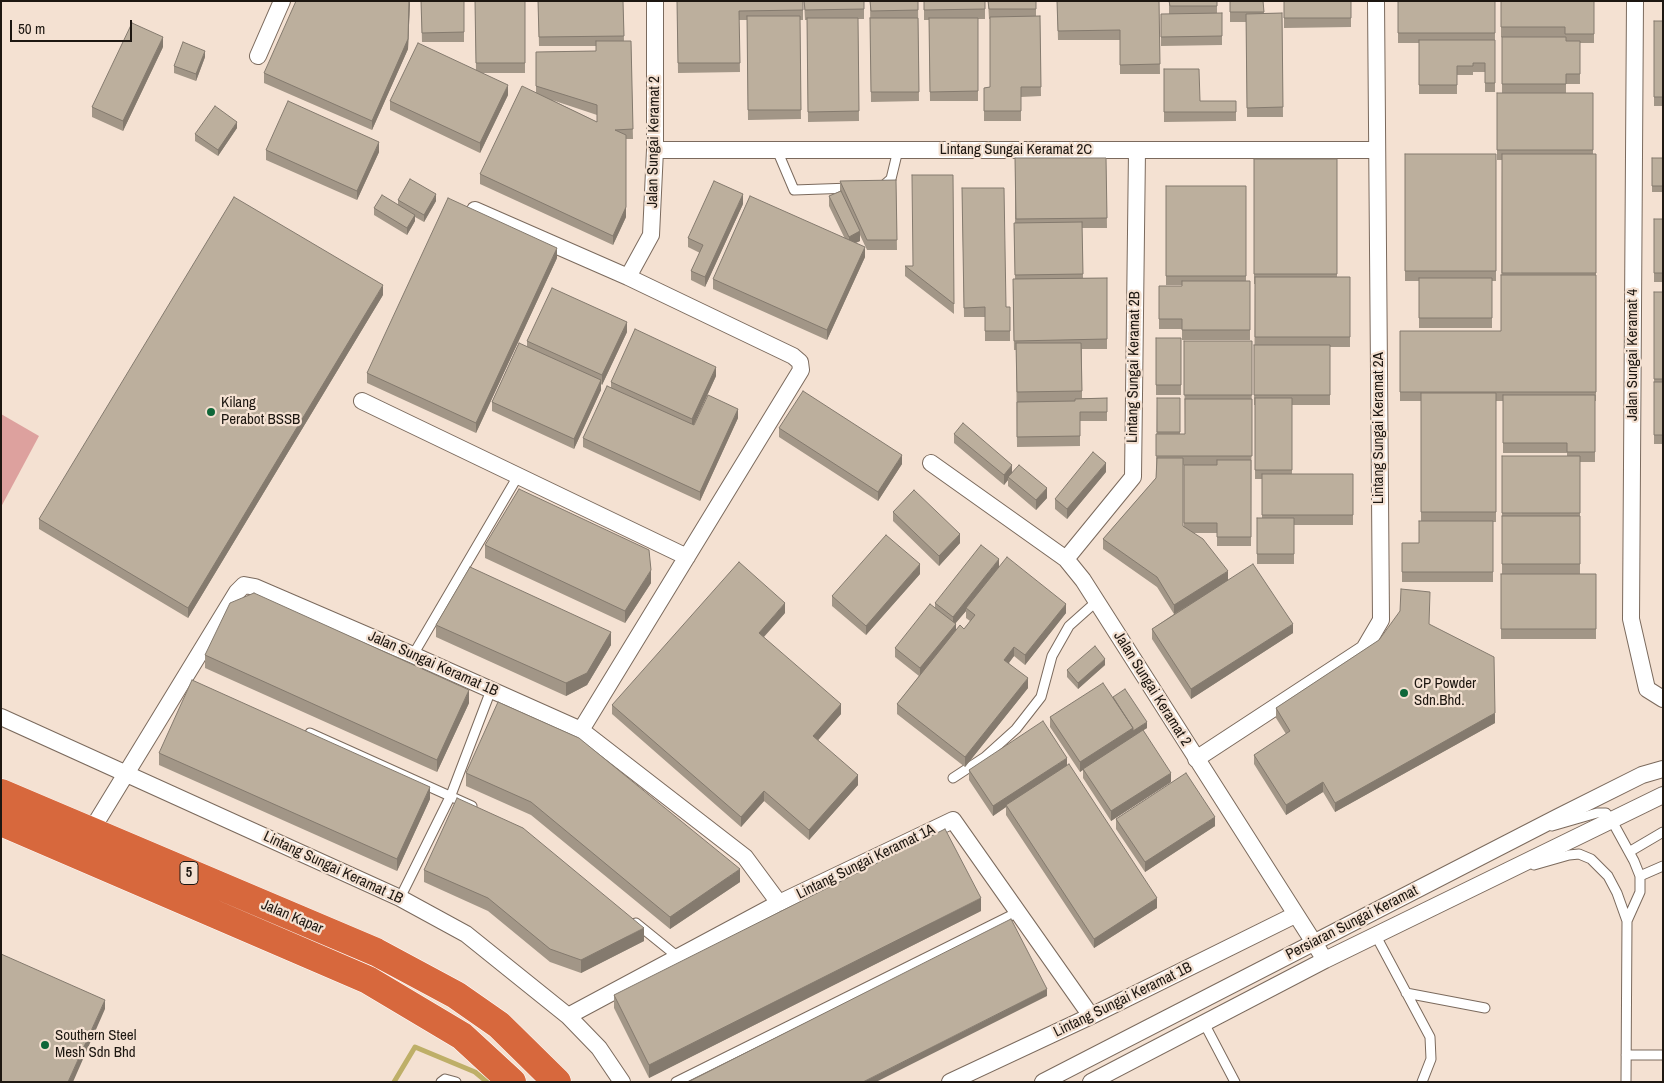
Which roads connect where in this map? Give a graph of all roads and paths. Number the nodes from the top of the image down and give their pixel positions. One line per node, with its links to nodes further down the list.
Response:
1 (282, 1): 5 (street)
2 (655, 1): 6 (street, Jalan Sungai Keramat 2)
3 (1376, 1): 10 (street, Lintang Sungai Keramat 2A)
4 (1635, 1): 21 (street, Jalan Sungai Keramat 4)
5 (258, 56)
6 (655, 150): 7 (street, Lintang Sungai Keramat 2C); 12 (street, Jalan Sungai Keramat 2)
7 (777, 150): 8 (street, Lintang Sungai Keramat 2C); 8 (lane)
8 (898, 150): 9 (street, Lintang Sungai Keramat 2C)
9 (1136, 150): 10 (street, Lintang Sungai Keramat 2C); 17 (street, Lintang Sungai Keramat 2B)
10 (1377, 150): 25 (street, Lintang Sungai Keramat 2A)
11 (475, 210): 12 (street)
12 (628, 277): 16 (street)
13 (362, 401): 15 (street)
14 (931, 463): 17 (street, Jalan Sungai Keramat 2)
15 (518, 476): 16 (street); 19 (lane)
16 (687, 557): 24 (street)
17 (1066, 559): 18 (street, Jalan Sungai Keramat 2)
18 (1097, 601): 25 (street, Jalan Sungai Keramat 2); 28 (lane)
19 (414, 655): 20 (street, Jalan Sungai Keramat 1B); 27 (street, Jalan Sungai Keramat 1B)
20 (491, 690): 24 (street, Jalan Sungai Keramat 1B); 31 (lane)
21 (1663, 699)
22 (1, 717): 27 (street, Lintang Sungai Keramat 1B)
23 (300, 729): 31 (lane)
24 (580, 730): 43 (street, Jalan Sungai Keramat 1B)
25 (1196, 759): 46 (street, Jalan Sungai Keramat 2)
26 (1663, 769): 35 (street, Persiaran Sungai Keramat)
27 (126, 772): 36 (street, Jalan Sungai Keramat 1B); 42 (street, Lintang Sungai Keramat 1B)
28 (953, 778)
29 (1, 793): 36 (highway, Jalan Kapar / 5)
30 (1663, 794): 33 (street, Persiaran Sungai Keramat)
31 (451, 795): 32 (lane); 42 (lane)
32 (485, 812)
33 (1612, 821): 35 (lane); 38 (lane); 41 (street, Persiaran Sungai Keramat)
34 (1, 822): 61 (highway, Jalan Kapar / 5)
35 (1532, 830): 49 (street, Persiaran Sungai Keramat)
36 (91, 831): 62 (highway, Jalan Kapar / 5)
37 (1663, 832): 38 (lane)
38 (1629, 852): 40 (lane)
39 (1663, 866): 40 (lane)
40 (1640, 876): 47 (lane)
41 (1494, 878): 47 (lane); 48 (street, Persiaran Sungai Keramat)
42 (400, 898): 54 (street, Lintang Sungai Keramat 1B)
43 (779, 903): 44 (street, Lintang Sungai Keramat 1A); 50 (street, Lintang Sungai Keramat 1A)
44 (1018, 912): 55 (street, Lintang Sungai Keramat 1A); 64 (lane)
45 (625, 914): 50 (lane)
46 (1295, 915): 49 (street, Jalan Sungai Keramat 2); 55 (street, Lintang Sungai Keramat 1B)
47 (1627, 921): 57 (lane)
48 (1376, 936): 51 (street, Persiaran Sungai Keramat); 52 (lane)
49 (1313, 943): 51 (street, Jalan Sungai Keramat 2); 66 (street, Persiaran Sungai Keramat)
50 (678, 957): 54 (street, Lintang Sungai Keramat 1A)
51 (1325, 960): 56 (street, Persiaran Sungai Keramat)
52 (1406, 993): 53 (lane); 69 (lane)
53 (1485, 1008)
54 (568, 1016): 63 (street, Lintang Sungai Keramat 1B)
55 (1091, 1016): 65 (street, Lintang Sungai Keramat 1B)
56 (1204, 1023): 67 (street, Persiaran Sungai Keramat); 68 (lane)
57 (1626, 1055): 58 (lane); 70 (lane)
58 (1663, 1055)
59 (441, 1082): 60 (lane)
60 (456, 1082)
61 (512, 1082)
62 (557, 1082)
63 (622, 1082)
64 (676, 1082)
65 (950, 1082)
66 (1043, 1082)
67 (1091, 1082)
68 (1235, 1082)
69 (1422, 1082)
70 (1626, 1082)

